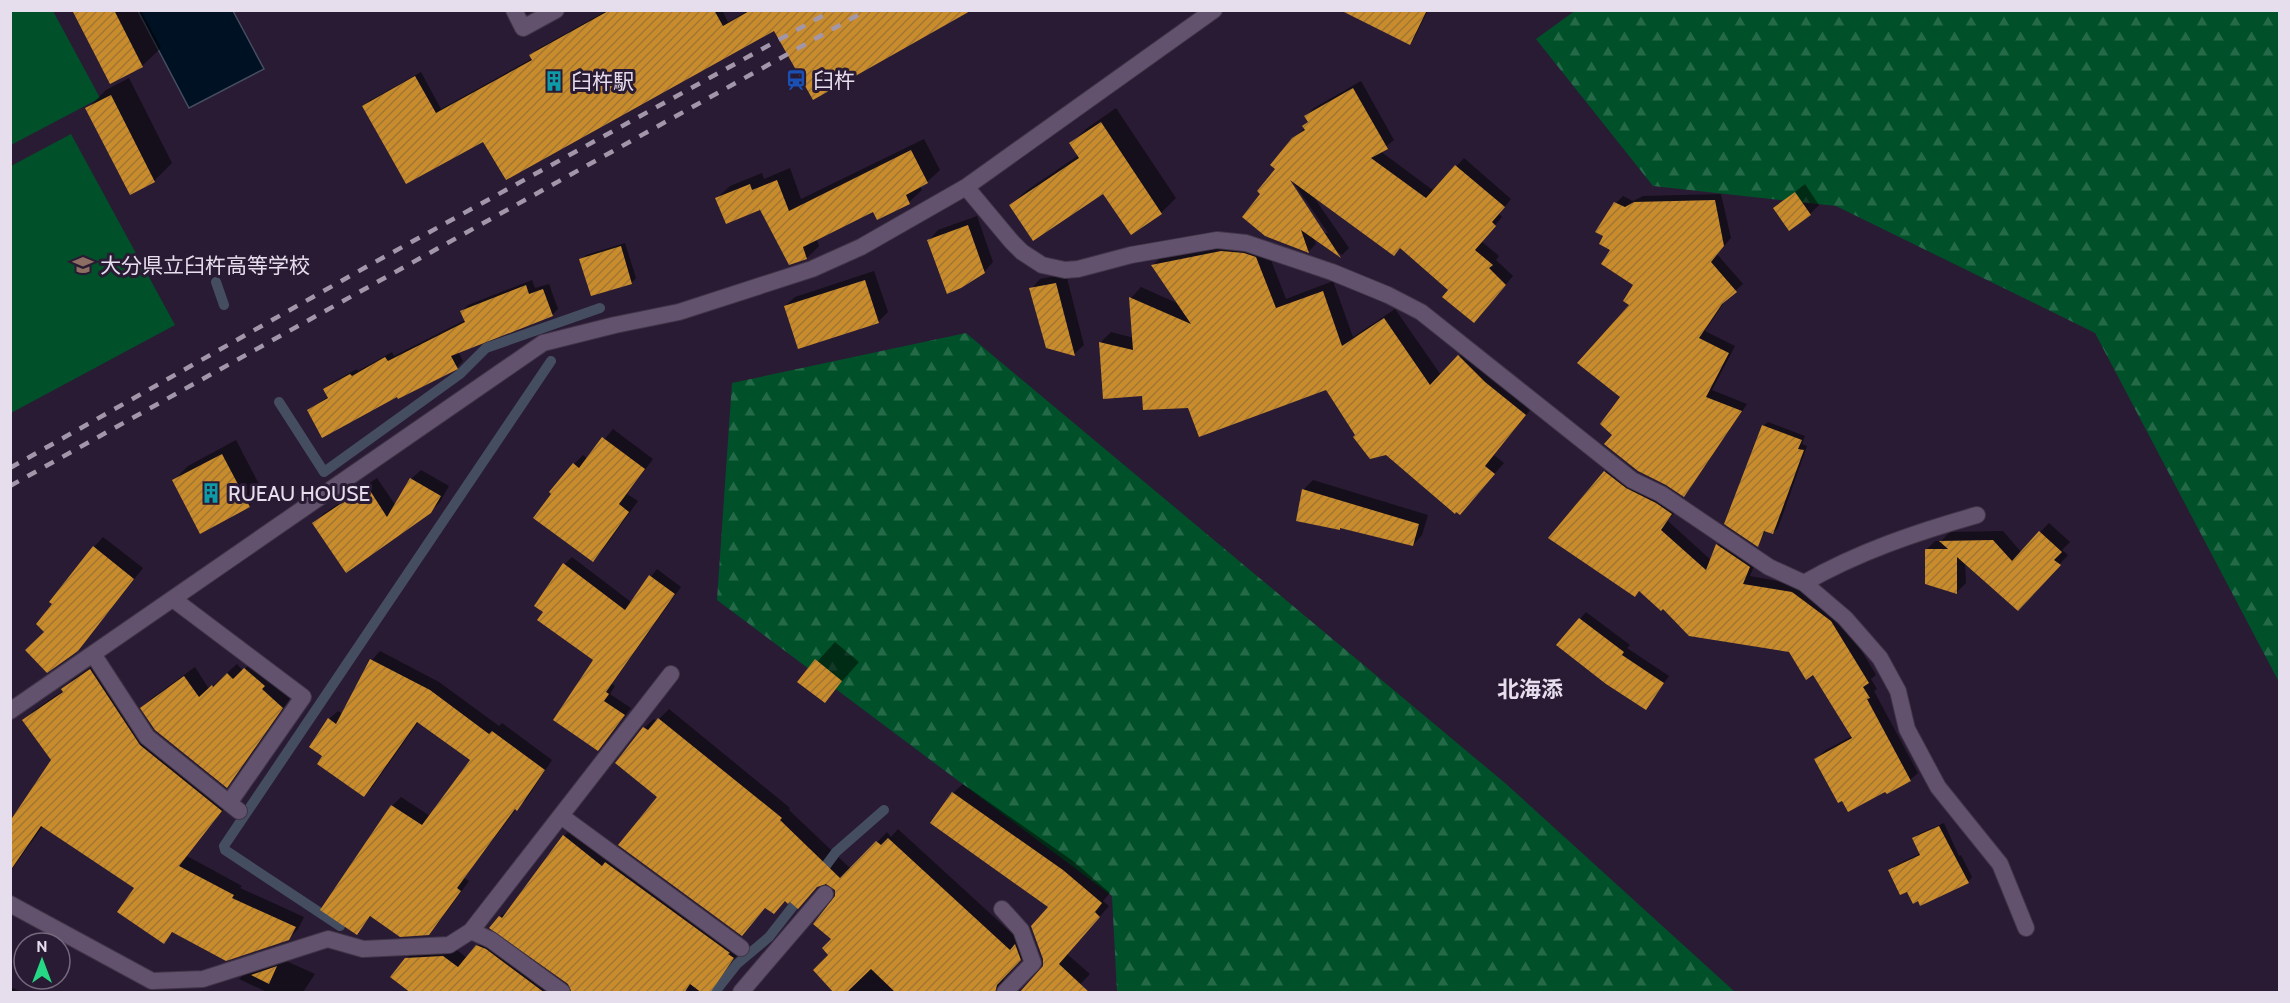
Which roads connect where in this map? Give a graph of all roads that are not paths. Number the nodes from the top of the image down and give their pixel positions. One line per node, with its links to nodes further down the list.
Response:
1 (514, 10): 2 (street)
2 (556, 10)
3 (1214, 10): 4 (street)
4 (966, 187): 6 (street); 7 (street)
5 (1977, 515): 6 (street)
6 (1804, 583): 15 (street)
7 (173, 599): 8 (street); 8 (street)
8 (93, 654): 10 (street)
9 (671, 674): 11 (street)
10 (10, 711)
11 (561, 816): 16 (street); 17 (street)
12 (825, 894): 20 (street)
13 (10, 904): 18 (street)
14 (1002, 909): 21 (street)
15 (2026, 928)
16 (471, 931): 18 (street); 19 (street)
17 (741, 948)
18 (147, 987)
19 (562, 993)
20 (741, 993)
21 (1005, 993)

